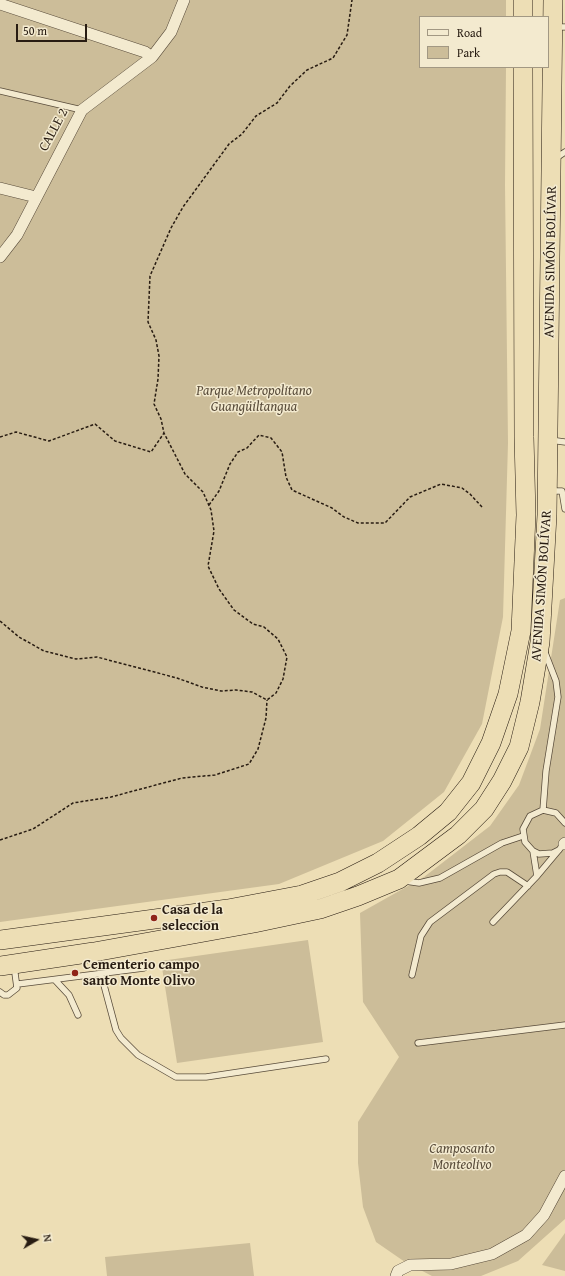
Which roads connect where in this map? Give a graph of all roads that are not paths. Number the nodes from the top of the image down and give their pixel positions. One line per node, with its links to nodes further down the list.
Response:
1 (184, 0): 8 (street, CALLE 2)
2 (523, 0): 6 (highway)
3 (553, 0): 4 (lane); 7 (highway, AVENIDA SIMÓN BOLÍVAR)
4 (559, 0)
5 (0, 4): 8 (street)
6 (523, 16)
7 (559, 27): 12 (highway, AVENIDA SIMÓN BOLÍVAR)
8 (152, 56): 11 (street, CALLE 2)
9 (523, 68): 29 (highway, AVENIDA SIMÓN BOLÍVAR)
10 (0, 91): 11 (lane)
11 (82, 110): 14 (street, CALLE 2)
12 (559, 156): 16 (highway, AVENIDA SIMÓN BOLÍVAR)
13 (0, 188): 14 (street)
14 (36, 197): 15 (street, CALLE 2)
15 (0, 256)
16 (556, 441): 17 (highway, AVENIDA SIMÓN BOLÍVAR)
17 (547, 492): 18 (lane); 19 (highway, AVENIDA SIMÓN BOLÍVAR)
18 (565, 509)
19 (540, 642): 20 (lane); 26 (highway, AVENIDA SIMÓN BOLÍVAR)
20 (543, 810): 21 (lane); 22 (lane)
21 (565, 824)
22 (523, 836): 24 (lane); 26 (lane)
23 (563, 845): 24 (lane); 25 (lane)
24 (533, 851): 25 (lane)
25 (537, 876): 27 (lane)
26 (399, 879): 30 (highway, AVENIDA SIMÓN BOLÍVAR)
27 (528, 886): 28 (lane); 33 (lane)
28 (493, 922)
29 (0, 940)
30 (6, 965): 35 (lane)
31 (144, 968): 32 (lane)
32 (101, 974): 34 (lane); 40 (lane)
33 (412, 975)
34 (54, 980): 35 (lane); 37 (lane)
35 (18, 984): 36 (lane)
36 (0, 992)
37 (78, 1015)
38 (565, 1026): 39 (lane)
39 (418, 1043)
40 (326, 1059)
41 (565, 1176): 42 (street)
42 (396, 1276)

